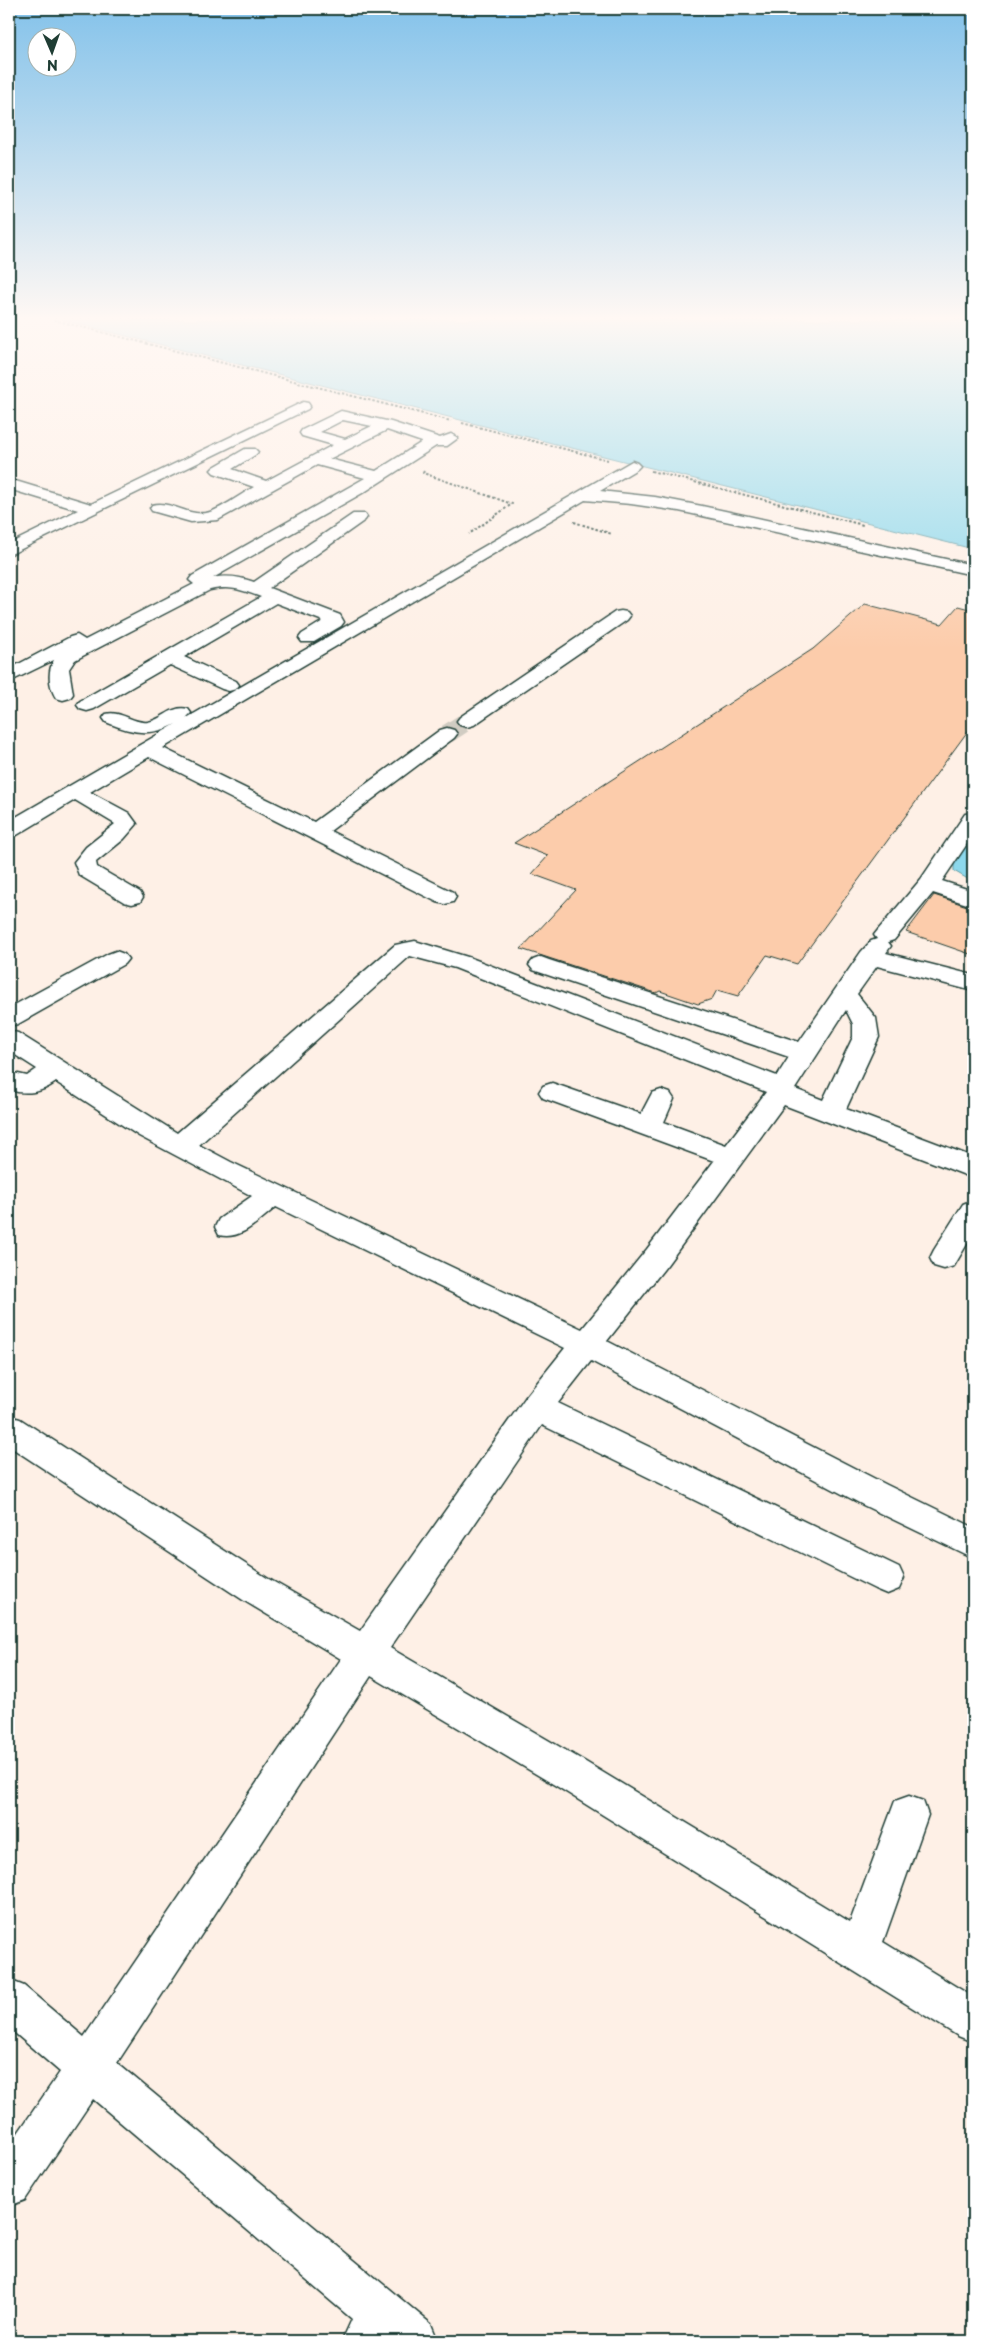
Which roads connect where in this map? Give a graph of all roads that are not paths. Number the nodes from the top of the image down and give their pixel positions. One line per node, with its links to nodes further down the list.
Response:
1 (254, 430): 21 (street)
2 (313, 430): 7 (street)
3 (376, 430): 7 (street)
4 (401, 430): 6 (street)
5 (451, 438): 6 (street)
6 (434, 440): 11 (street)
7 (351, 442): 8 (street); 12 (street)
8 (374, 445)
9 (393, 450): 11 (street)
10 (250, 452): 16 (street)
11 (411, 454): 14 (street)
12 (315, 460): 14 (street); 16 (street)
13 (626, 471): 18 (street)
14 (377, 476): 33 (street)
15 (9, 484): 17 (street)
16 (268, 487): 20 (street)
17 (30, 491): 19 (street); 21 (street)
18 (582, 495): 26 (street); 38 (street)
19 (9, 501)
20 (158, 508)
21 (91, 509): 24 (street)
22 (358, 517): 29 (street)
23 (17, 531): 24 (street)
24 (34, 537): 25 (street)
25 (9, 550)
26 (939, 561): 27 (street); 28 (street)
27 (973, 570)
28 (922, 575)
29 (256, 588): 30 (street); 35 (street)
30 (275, 596): 32 (street); 34 (street)
31 (620, 616): 36 (street)
32 (169, 657): 34 (street); 35 (street)
33 (11, 674): 35 (street)
34 (229, 685): 35 (street)
35 (88, 706)
36 (467, 721)
37 (447, 734): 42 (street)
38 (148, 750): 39 (street); 42 (street)
39 (75, 792): 41 (street); 45 (street)
40 (973, 819): 43 (street)
41 (9, 830)
42 (316, 832): 46 (street)
43 (933, 878): 44 (street); 47 (street); 48 (street)
44 (973, 884)
45 (132, 897)
46 (445, 897)
47 (973, 899)
48 (878, 946): 51 (street); 52 (street)
49 (116, 959): 53 (street)
50 (541, 966): 55 (street)
51 (973, 983)
52 (844, 995): 55 (street); 61 (street)
53 (9, 1018)
54 (9, 1039): 56 (street)
55 (804, 1053): 58 (street)
56 (55, 1069): 57 (street); 63 (street)
57 (9, 1081)
58 (781, 1090): 61 (street); 63 (street); 64 (street)
59 (552, 1092): 62 (street)
60 (661, 1099): 62 (street)
61 (831, 1112): 65 (street)
62 (649, 1126): 64 (street)
63 (180, 1146): 66 (street)
64 (732, 1157): 70 (street)
65 (973, 1168)
66 (274, 1194): 68 (street); 70 (street)
67 (973, 1211): 69 (street)
68 (229, 1227)
69 (944, 1258)
70 (586, 1345): 71 (street); 73 (street)
71 (536, 1407): 74 (street); 75 (street)
72 (9, 1429): 75 (street)
73 (973, 1543)
74 (887, 1578)
75 (366, 1655): 77 (street); 80 (street)
76 (909, 1815): 77 (street)
77 (859, 1951): 79 (street)
78 (9, 2001): 80 (street)
79 (973, 2021)
80 (88, 2070): 81 (street); 82 (street)
81 (9, 2184)
82 (387, 2332)

